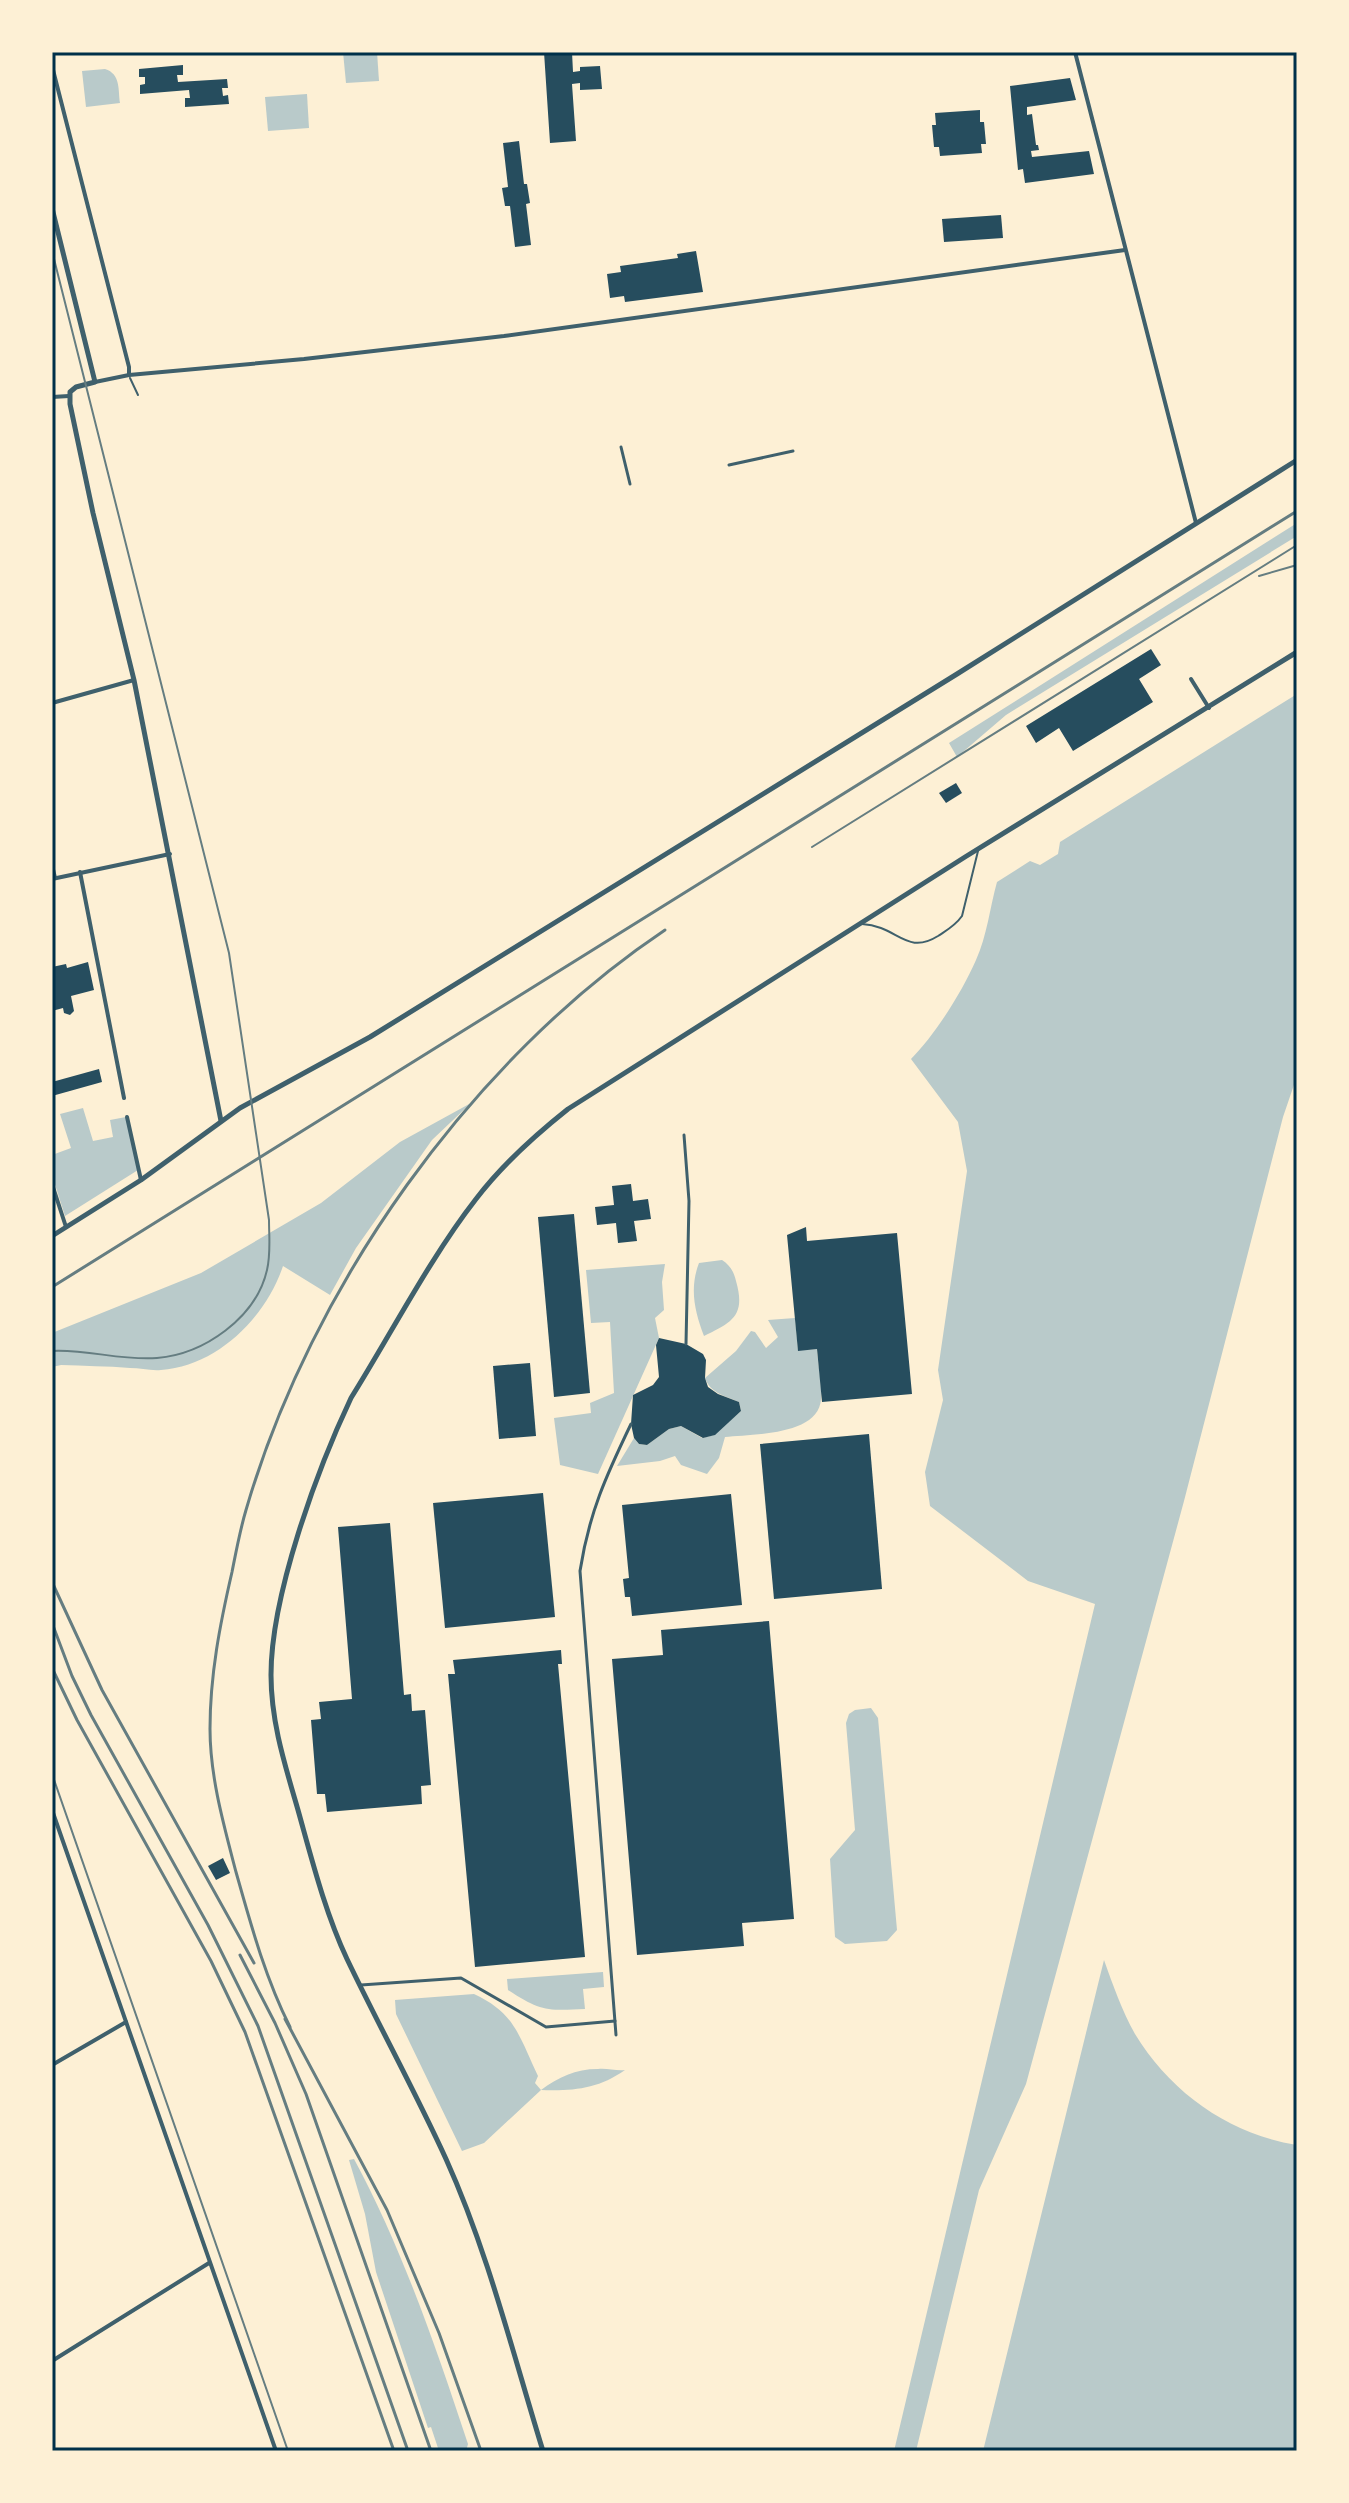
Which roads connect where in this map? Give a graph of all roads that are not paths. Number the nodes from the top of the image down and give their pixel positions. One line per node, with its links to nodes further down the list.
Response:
1 (1075, 52): 4 (street)
2 (52, 66): 5 (street)
3 (52, 208): 6 (street)
4 (1125, 250): 5 (street); 15 (street)
5 (129, 375): 6 (street); 7 (lane)
6 (95, 382): 8 (street)
7 (138, 395)
8 (69, 396): 9 (street); 18 (street)
9 (52, 397)
10 (621, 447): 14 (street)
11 (793, 451): 13 (street)
12 (1297, 460): 15 (street)
13 (729, 465)
14 (630, 484)
15 (1196, 523): 29 (street)
16 (1297, 652): 20 (street)
17 (1191, 679): 20 (street)
18 (134, 680): 19 (street); 22 (street)
19 (52, 703)
20 (1209, 708): 21 (street)
21 (978, 850): 26 (street); 26 (lane)
22 (170, 854): 24 (street); 29 (street)
23 (52, 865): 25 (street)
24 (80, 872): 25 (street); 27 (street)
25 (53, 878)
26 (861, 924): 38 (street)
27 (124, 1097)
28 (127, 1117): 31 (street)
29 (221, 1121): 31 (street)
30 (684, 1135): 35 (street)
31 (141, 1180): 33 (street)
32 (52, 1184): 33 (street)
33 (66, 1227): 34 (street)
34 (52, 1236)
35 (686, 1344)
36 (631, 1424): 39 (street)
37 (52, 1810): 40 (street)
38 (361, 1985): 39 (street); 46 (street)
39 (615, 2021): 41 (street)
40 (126, 2022): 42 (street); 43 (street)
41 (616, 2035)
42 (52, 2064)
43 (209, 2263): 44 (street); 45 (street)
44 (52, 2361)
45 (276, 2451)
46 (543, 2451)

